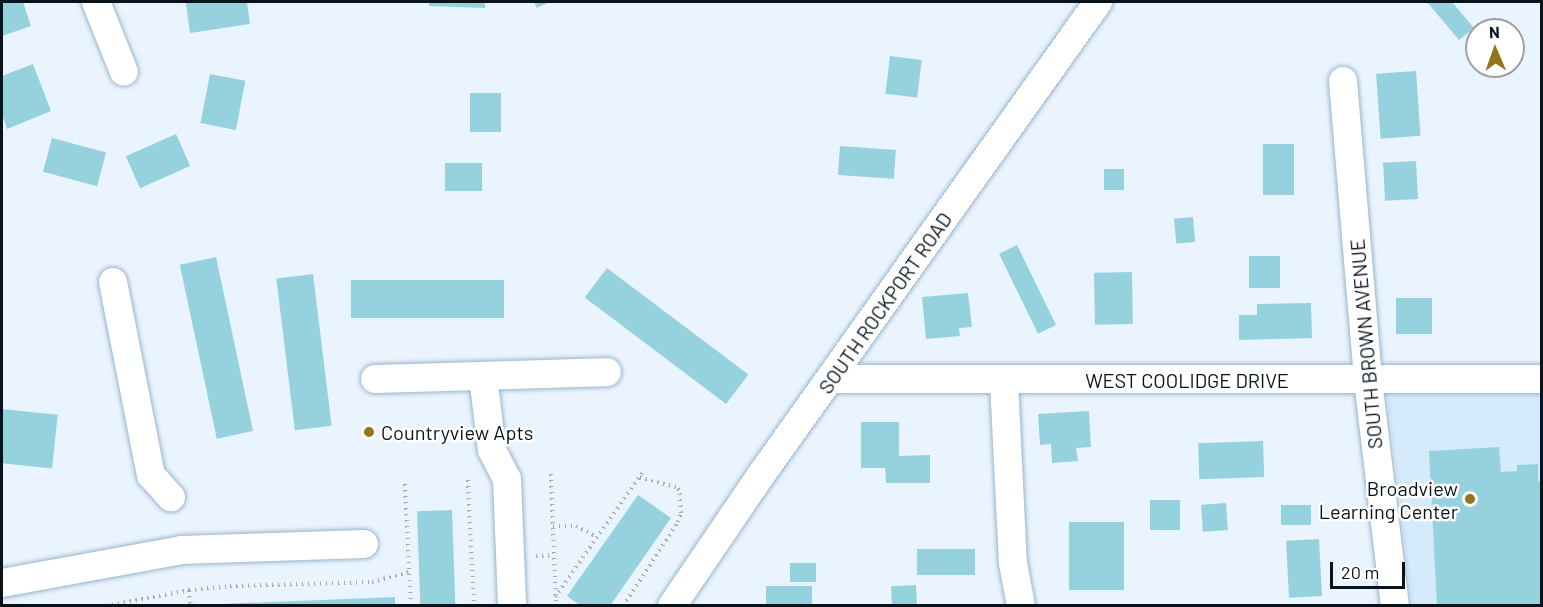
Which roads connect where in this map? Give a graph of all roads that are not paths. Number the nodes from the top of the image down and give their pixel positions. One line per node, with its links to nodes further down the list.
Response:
1 (96, 2): 3 (street)
2 (1098, 2): 9 (street, SOUTH ROCKPORT ROAD)
3 (124, 72)
4 (1343, 81): 11 (street, SOUTH BROWN AVENUE)
5 (113, 282): 13 (street)
6 (607, 372): 7 (street)
7 (483, 376): 8 (street); 16 (street)
8 (375, 379)
9 (832, 379): 12 (street, WEST COOLIDGE DRIVE); 17 (street, SOUTH ROCKPORT ROAD)
10 (1542, 379): 11 (street, WEST COOLIDGE DRIVE)
11 (1368, 380): 12 (street, WEST COOLIDGE DRIVE); 19 (street, SOUTH BROWN AVENUE)
12 (1004, 381): 18 (street)
13 (171, 497)
14 (364, 544): 15 (street)
15 (2, 583)
16 (513, 606)
17 (672, 606)
18 (1021, 606)
19 (1395, 606)

